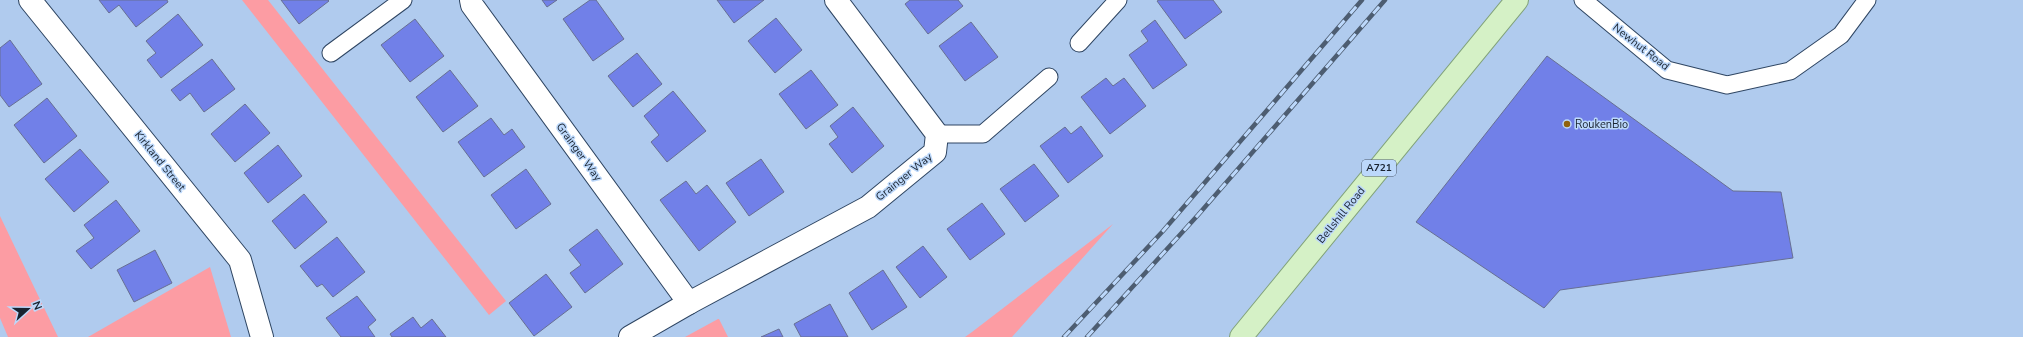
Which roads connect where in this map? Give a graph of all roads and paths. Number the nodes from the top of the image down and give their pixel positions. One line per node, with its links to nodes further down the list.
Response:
1 (30, 0): 14 (street, Kirkland Street)
2 (403, 0): 10 (lane)
3 (471, 0): 13 (street, Grainger Way)
4 (836, 0): 12 (street)
5 (1118, 0): 9 (lane)
6 (1517, 0): 16 (main road, Bellshill Road / A721)
7 (1583, 0): 8 (lane, Newhut Road)
8 (1867, 0)
9 (1079, 43)
10 (331, 53)
11 (1049, 77): 12 (lane)
12 (937, 134): 13 (street, Grainger Way)
13 (689, 302): 15 (street, Grainger Way)
14 (262, 337)
15 (630, 337)
16 (1241, 337)

